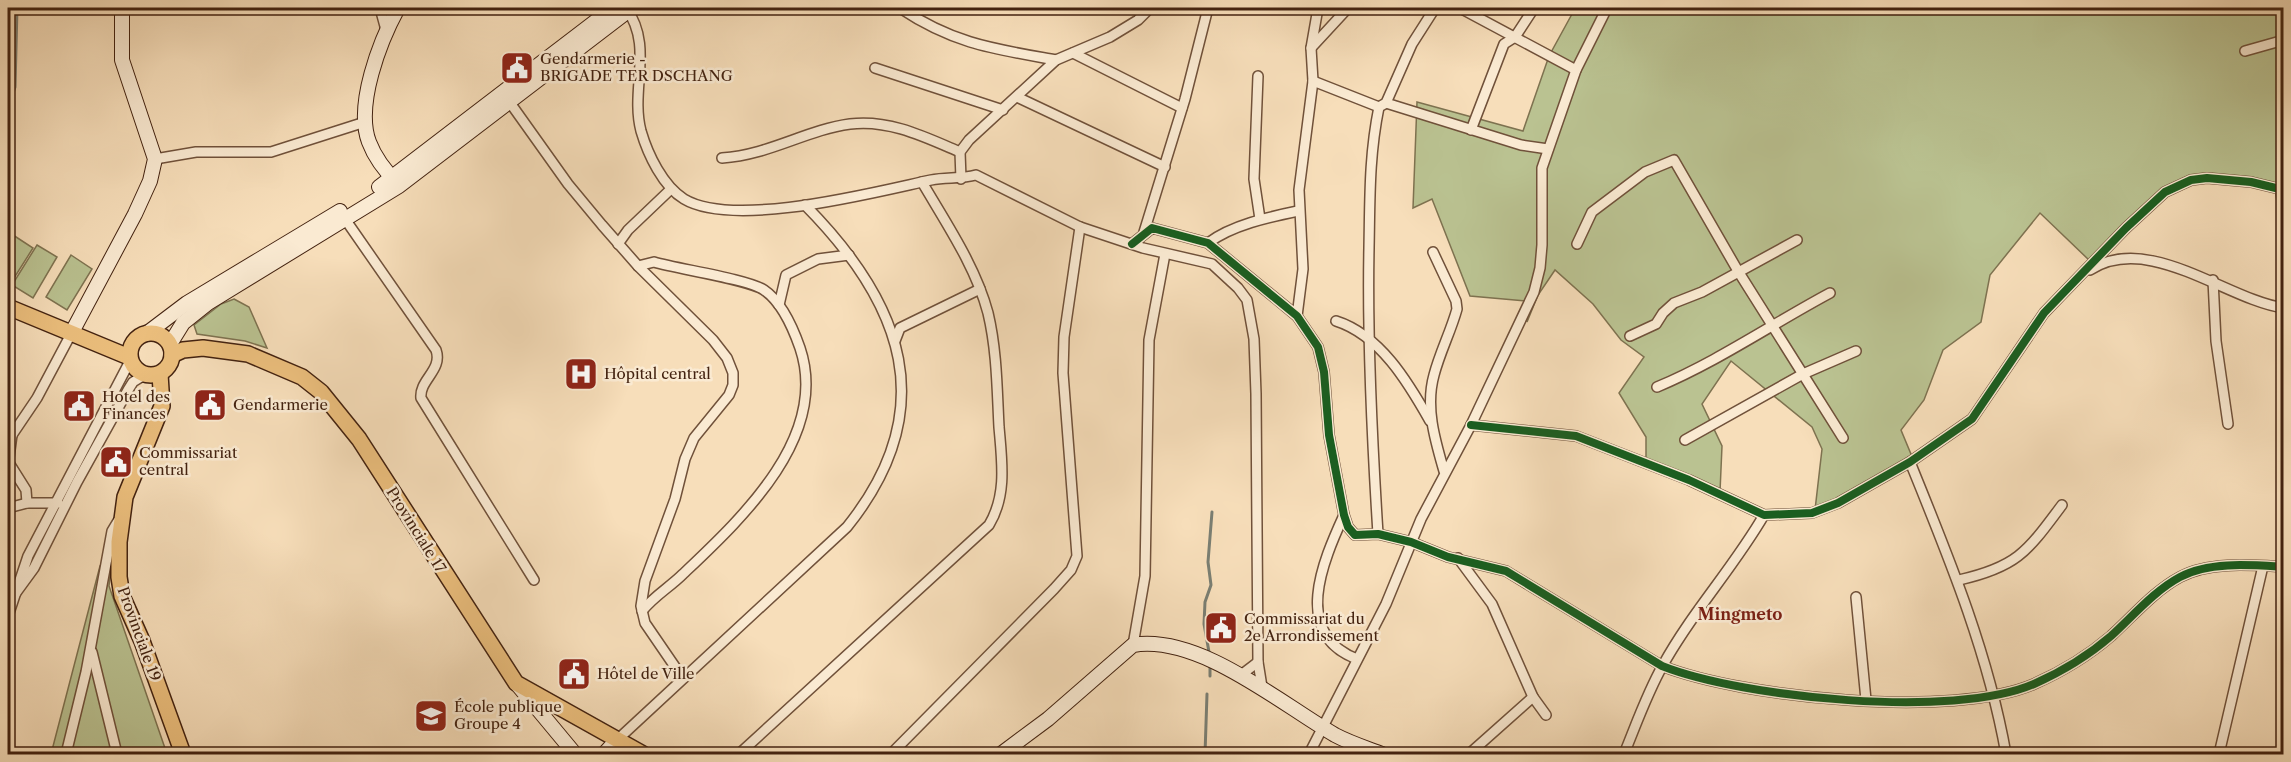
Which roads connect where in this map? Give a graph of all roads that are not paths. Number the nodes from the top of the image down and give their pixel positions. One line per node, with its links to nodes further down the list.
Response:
1 (122, 8): 36 (street)
2 (381, 8): 15 (street)
3 (398, 8): 15 (street)
4 (613, 8): 26 (street)
5 (629, 8): 26 (street); 41 (street)
6 (900, 8): 21 (street)
7 (1150, 8): 20 (street)
8 (1208, 8): 29 (street)
9 (1318, 8): 18 (street)
10 (1348, 8): 18 (street)
11 (1435, 8): 28 (street)
12 (1460, 8): 16 (street)
13 (1533, 8): 16 (street)
14 (1607, 8): 23 (street)
15 (386, 30): 31 (street)
16 (1515, 37): 23 (street); 32 (street)
17 (2283, 40): 19 (street)
18 (1311, 48): 25 (street)
19 (2245, 51)
20 (1073, 53): 21 (street); 29 (street)
21 (1056, 60): 27 (street)
22 (875, 68): 30 (street)
23 (1576, 70): 33 (street)
24 (1258, 76): 47 (street)
25 (1313, 81): 28 (street); 44 (street)
26 (506, 97): 39 (street); 51 (street)
27 (1017, 97): 30 (street); 37 (street)
28 (1383, 105): 32 (street); 73 (street)
29 (1182, 108): 37 (street)
30 (1003, 110): 34 (street)
31 (365, 122): 36 (street); 39 (street)
32 (1471, 130): 33 (street)
33 (1548, 150): 82 (street)
34 (960, 152): 35 (street); 38 (street)
35 (722, 158)
36 (155, 159): 71 (street)
37 (1165, 167): 49 (street)
38 (962, 179): 40 (street); 48 (street)
39 (396, 182): 46 (street); 61 (street)
40 (922, 182): 43 (street); 63 (street)
41 (671, 189): 43 (street); 51 (street)
42 (2282, 190): 45 (street); 60 (street)
43 (804, 205): 57 (street)
44 (1298, 211): 47 (street); 68 (street)
45 (2283, 217)
46 (345, 219): 61 (street); 104 (street)
47 (1260, 219): 52 (street)
48 (1080, 227): 53 (street); 132 (street)
49 (1144, 232): 52 (street); 53 (street)
50 (1797, 240): 59 (street)
51 (618, 243): 58 (street)
52 (1208, 243): 68 (street)
53 (1132, 244): 56 (street)
54 (1577, 244): 59 (street)
55 (1433, 252): 84 (street)
56 (1165, 254): 110 (street); 113 (street)
57 (849, 255): 65 (street); 75 (street)
58 (638, 266): 65 (street); 108 (street)
59 (1738, 271): 70 (street); 74 (street)
60 (2080, 277): 62 (street); 88 (street)
61 (241, 278): 72 (street); 76 (street)
62 (2213, 280): 67 (street); 83 (street)
63 (980, 289): 75 (street); 131 (street)
64 (1830, 293): 70 (street)
65 (779, 305): 108 (street)
66 (8, 307): 71 (main road)
67 (2283, 308)
68 (1297, 316): 97 (street)
69 (1336, 321): 73 (street)
70 (1771, 324): 80 (street); 81 (street)
71 (71, 334): 78 (main road); 85 (street)
72 (146, 334): 76 (main road); 78 (main road)
73 (1369, 336): 84 (street); 99 (street)
74 (1630, 336)
75 (895, 341): 116 (street)
76 (171, 350): 79 (main road); 117 (main road, Provinciale 17)
77 (1856, 351): 80 (street)
78 (130, 358): 79 (main road); 91 (street)
79 (153, 374): 93 (street); 96 (main road, Provinciale 19)
80 (1803, 374): 86 (street); 87 (street)
81 (1657, 387)
82 (1471, 424): 90 (street); 98 (street)
83 (2228, 424)
84 (1433, 425): 90 (street)
85 (10, 433): 89 (street)
86 (1843, 438)
87 (1685, 440)
88 (1910, 462): 98 (street); 105 (street)
89 (8, 464): 92 (street)
90 (1444, 471): 100 (street)
91 (54, 501): 92 (street); 93 (street); 106 (street)
92 (27, 503): 95 (street)
93 (65, 505): 106 (street)
94 (2062, 505): 105 (street)
95 (8, 508)
96 (123, 511): 111 (street); 127 (main road, Provinciale 19)
97 (1344, 514): 99 (street); 112 (street)
98 (1764, 515): 114 (street)
99 (1378, 534): 100 (street)
100 (1410, 542): 101 (street); 112 (street)
101 (1458, 558): 114 (street); 120 (street)
102 (2263, 566): 103 (street); 119 (street); 139 (street)
103 (2283, 567)
104 (534, 580)
105 (1959, 580): 119 (street)
106 (14, 596): 109 (street)
107 (1856, 597): 121 (street)
108 (642, 610): 116 (street)
109 (8, 616)
110 (1133, 645): 115 (street); 133 (street)
111 (91, 649): 125 (street); 126 (street)
112 (1357, 659): 123 (street)
113 (1258, 662): 115 (street); 118 (street)
114 (1662, 666): 121 (street); 137 (street)
115 (1241, 675): 118 (street)
116 (682, 677): 124 (street)
117 (516, 683): 124 (main road, Provinciale 17); 128 (street)
118 (1262, 687): 123 (street)
119 (1993, 695): 121 (street); 138 (street)
120 (1533, 697): 122 (street); 136 (street)
121 (1866, 700)
122 (1546, 716)
123 (1322, 727): 134 (street); 135 (street)
124 (616, 741): 129 (street); 130 (main road, Provinciale 17)
125 (66, 754)
126 (117, 754)
127 (183, 754)
128 (575, 754)
129 (604, 754)
130 (643, 754)
131 (739, 754)
132 (891, 754)
133 (1002, 754)
134 (1309, 754)
135 (1382, 754)
136 (1469, 754)
137 (1624, 754)
138 (2006, 754)
139 (2219, 754)

